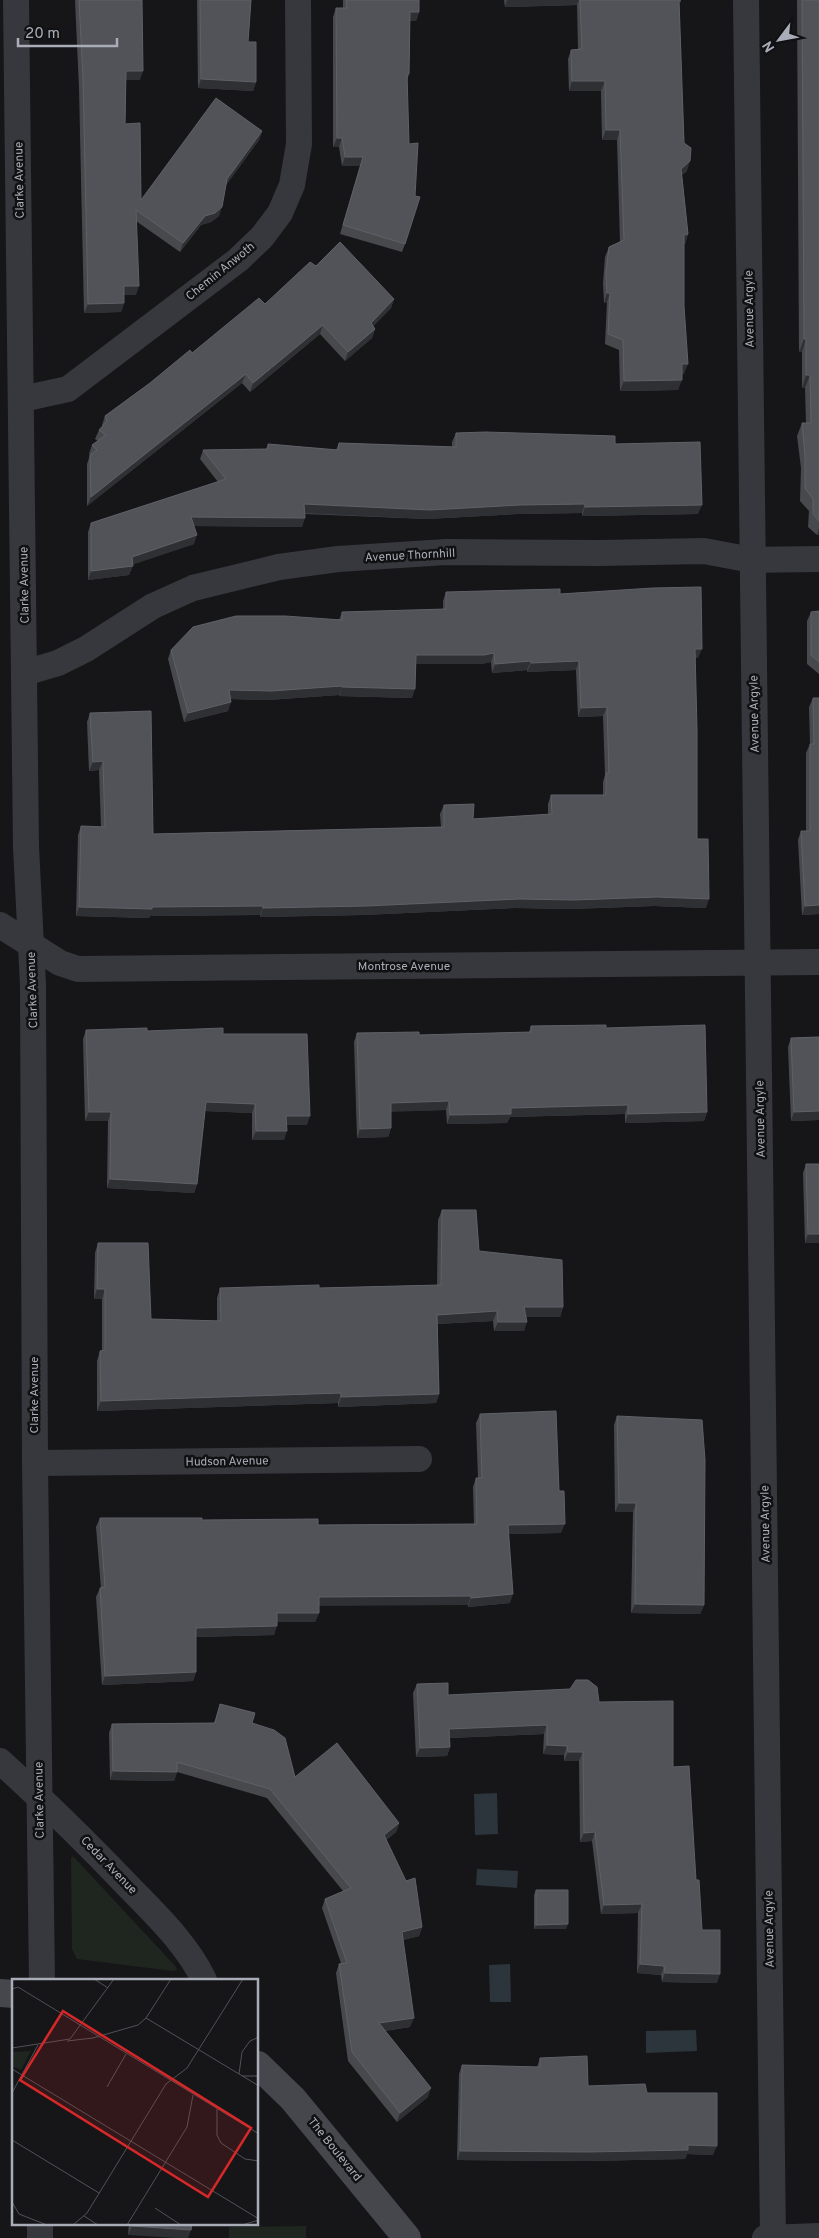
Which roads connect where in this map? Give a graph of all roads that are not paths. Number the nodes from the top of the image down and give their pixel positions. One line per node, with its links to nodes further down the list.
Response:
1 (16, 0): 4 (street, Clarke Avenue)
2 (298, 0): 4 (street, Chemin Anwoth)
3 (746, 0): 6 (street, Avenue Argyle)
4 (22, 400): 7 (street, Clarke Avenue)
5 (819, 559): 6 (street, Avenue Thornhill)
6 (752, 560): 7 (street, Avenue Thornhill); 11 (street, Avenue Argyle)
7 (24, 673): 9 (street, Clarke Avenue)
8 (0, 925): 9 (street, Montrose Avenue)
9 (30, 945): 11 (street, Montrose Avenue); 13 (street, Clarke Avenue)
10 (819, 962): 11 (street, Montrose Avenue)
11 (758, 963): 22 (street, Avenue Argyle)
12 (419, 1459): 13 (street, Hudson Avenue)
13 (34, 1463): 15 (street, Clarke Avenue)
14 (0, 1761): 15 (street, Cedar Avenue)
15 (40, 1798): 16 (street, Clarke Avenue); 17 (street, Cedar Avenue)
16 (42, 1979)
17 (204, 1979)
18 (259, 2066): 20 (main road, The Boulevard)
19 (819, 2236): 22 (street)
20 (406, 2238)
21 (765, 2238): 22 (street)
22 (772, 2238)

